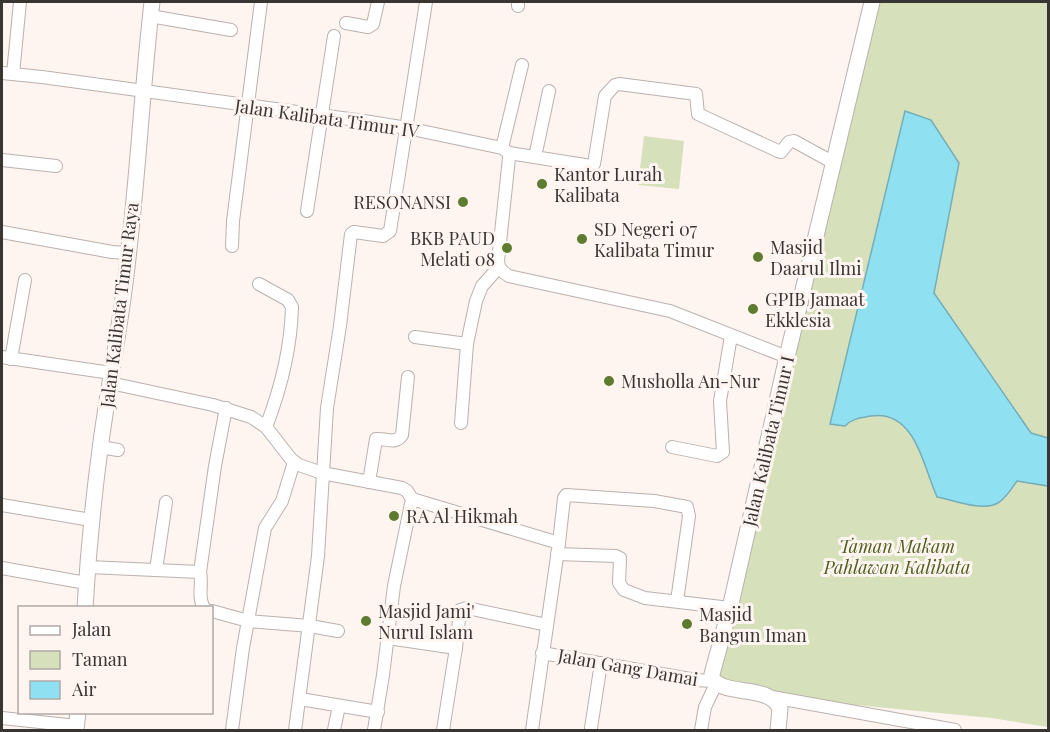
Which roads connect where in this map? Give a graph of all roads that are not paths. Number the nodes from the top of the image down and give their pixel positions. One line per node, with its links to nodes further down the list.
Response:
1 (20, 2): 11 (street)
2 (261, 2): 14 (street)
3 (378, 2): 7 (street)
4 (426, 2): 16 (street)
5 (872, 2): 20 (street, Jalan Kalibata Timur I)
6 (151, 9): 8 (street); 12 (street, Jalan Kalibata Timur Raya)
7 (346, 23)
8 (231, 30)
9 (334, 36): 15 (street)
10 (522, 65): 17 (street)
11 (7, 74): 12 (street, Jalan Kalibata Timur IV)
12 (143, 91): 14 (street, Jalan Kalibata Timur IV); 25 (street, Jalan Kalibata Timur Raya)
13 (549, 92): 18 (street)
14 (247, 106): 15 (street, Jalan Kalibata Timur IV); 24 (street)
15 (322, 115): 16 (street, Jalan Kalibata Timur IV); 22 (street)
16 (407, 128): 17 (street, Jalan Kalibata Timur IV); 43 (street)
17 (506, 151): 18 (street, Jalan Kalibata Timur IV); 26 (street)
18 (535, 157): 20 (street, Jalan Kalibata Timur IV)
19 (2, 160): 21 (street)
20 (834, 163): 32 (street, Jalan Kalibata Timur I)
21 (56, 166)
22 (307, 211)
23 (2, 232): 25 (street)
24 (232, 246)
25 (128, 253): 35 (street, Jalan Kalibata Timur Raya)
26 (498, 268): 29 (street); 31 (street)
27 (25, 280): 33 (street)
28 (259, 284): 38 (street)
29 (731, 336): 32 (street); 40 (street)
30 (415, 337): 31 (street)
31 (467, 344): 37 (street)
32 (787, 357): 58 (street, Jalan Kalibata Timur I)
33 (6, 358): 35 (street)
34 (408, 377): 44 (street)
35 (110, 378): 36 (street); 39 (street, Jalan Kalibata Timur Raya)
36 (226, 408): 38 (street); 53 (street)
37 (461, 423)
38 (266, 427): 42 (street)
39 (100, 447): 41 (street); 48 (street, Jalan Kalibata Timur Raya)
40 (672, 447)
41 (118, 450)
42 (294, 462): 43 (street); 60 (street)
43 (322, 473): 44 (street); 62 (street)
44 (369, 482): 45 (street)
45 (412, 500): 49 (street); 64 (street)
46 (166, 502): 52 (street)
47 (2, 506): 48 (street)
48 (92, 520): 50 (street, Jalan Kalibata Timur Raya)
49 (558, 548): 55 (street); 55 (street); 61 (street)
50 (88, 567): 52 (street); 54 (street, Jalan Kalibata Timur Raya)
51 (2, 568): 54 (street)
52 (156, 570): 53 (street)
53 (200, 572): 57 (street)
54 (86, 583): 56 (street, Jalan Kalibata Timur Raya)
55 (677, 600): 58 (street)
56 (85, 606)
57 (203, 606)
58 (730, 608): 68 (street, Jalan Kalibata Timur I)
59 (213, 611): 60 (street)
60 (248, 621): 62 (street); 77 (street)
61 (547, 625): 65 (street); 66 (street)
62 (310, 626): 63 (street); 70 (street)
63 (338, 632)
64 (388, 638): 65 (street); 72 (street)
65 (456, 648): 81 (street)
66 (542, 653): 67 (street, Jalan Gang Damai); 82 (street)
67 (600, 663): 68 (street, Jalan Gang Damai); 76 (street)
68 (715, 682): 69 (street); 83 (street, Jalan Gang Damai)
69 (772, 697): 75 (street); 84 (street)
70 (300, 699): 71 (street); 78 (street)
71 (339, 706): 72 (street); 79 (street)
72 (378, 712): 80 (street)
73 (2, 718): 74 (street)
74 (77, 723)
75 (919, 727): 85 (street)
76 (591, 728)
77 (232, 730)
78 (295, 730)
79 (334, 730)
80 (374, 730)
81 (442, 730)
82 (532, 730)
83 (700, 730)
84 (778, 730)
85 (955, 730)

